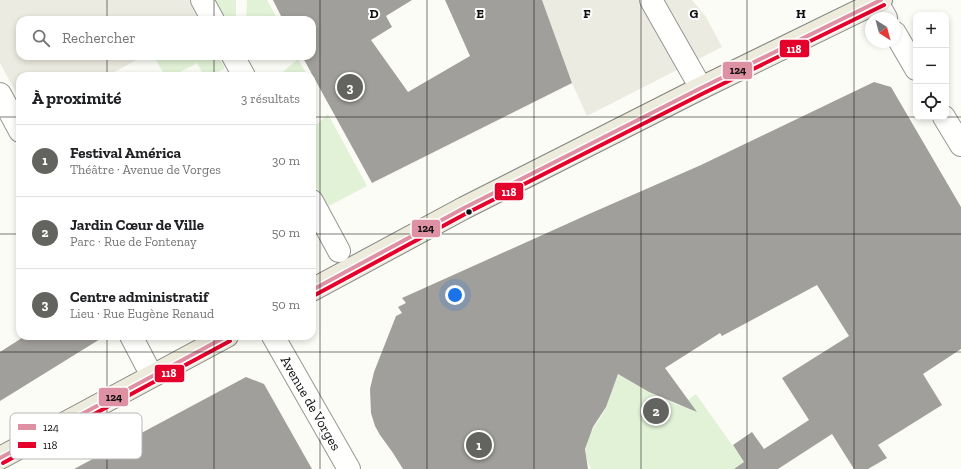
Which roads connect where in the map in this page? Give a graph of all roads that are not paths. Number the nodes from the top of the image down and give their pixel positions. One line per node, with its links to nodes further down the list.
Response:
1 (202, 0): 4 (street)
2 (651, 0): 9 (street)
3 (882, 7): 9 (main road)
4 (211, 16)
5 (901, 43): 7 (street)
6 (235, 60): 8 (street)
7 (913, 64)
8 (242, 72)
9 (701, 88): 16 (main road)
10 (0, 94): 12 (street)
11 (946, 120): 13 (street)
12 (16, 124)
13 (961, 145)
14 (316, 208): 15 (street)
15 (339, 251)
16 (316, 288)
17 (133, 340): 20 (street)
18 (219, 340): 20 (main road)
19 (275, 340): 24 (street, Avenue de Vorges)
20 (152, 376): 21 (main road)
21 (83, 413)
22 (10, 453): 23 (main road)
23 (0, 458)
24 (349, 469)

